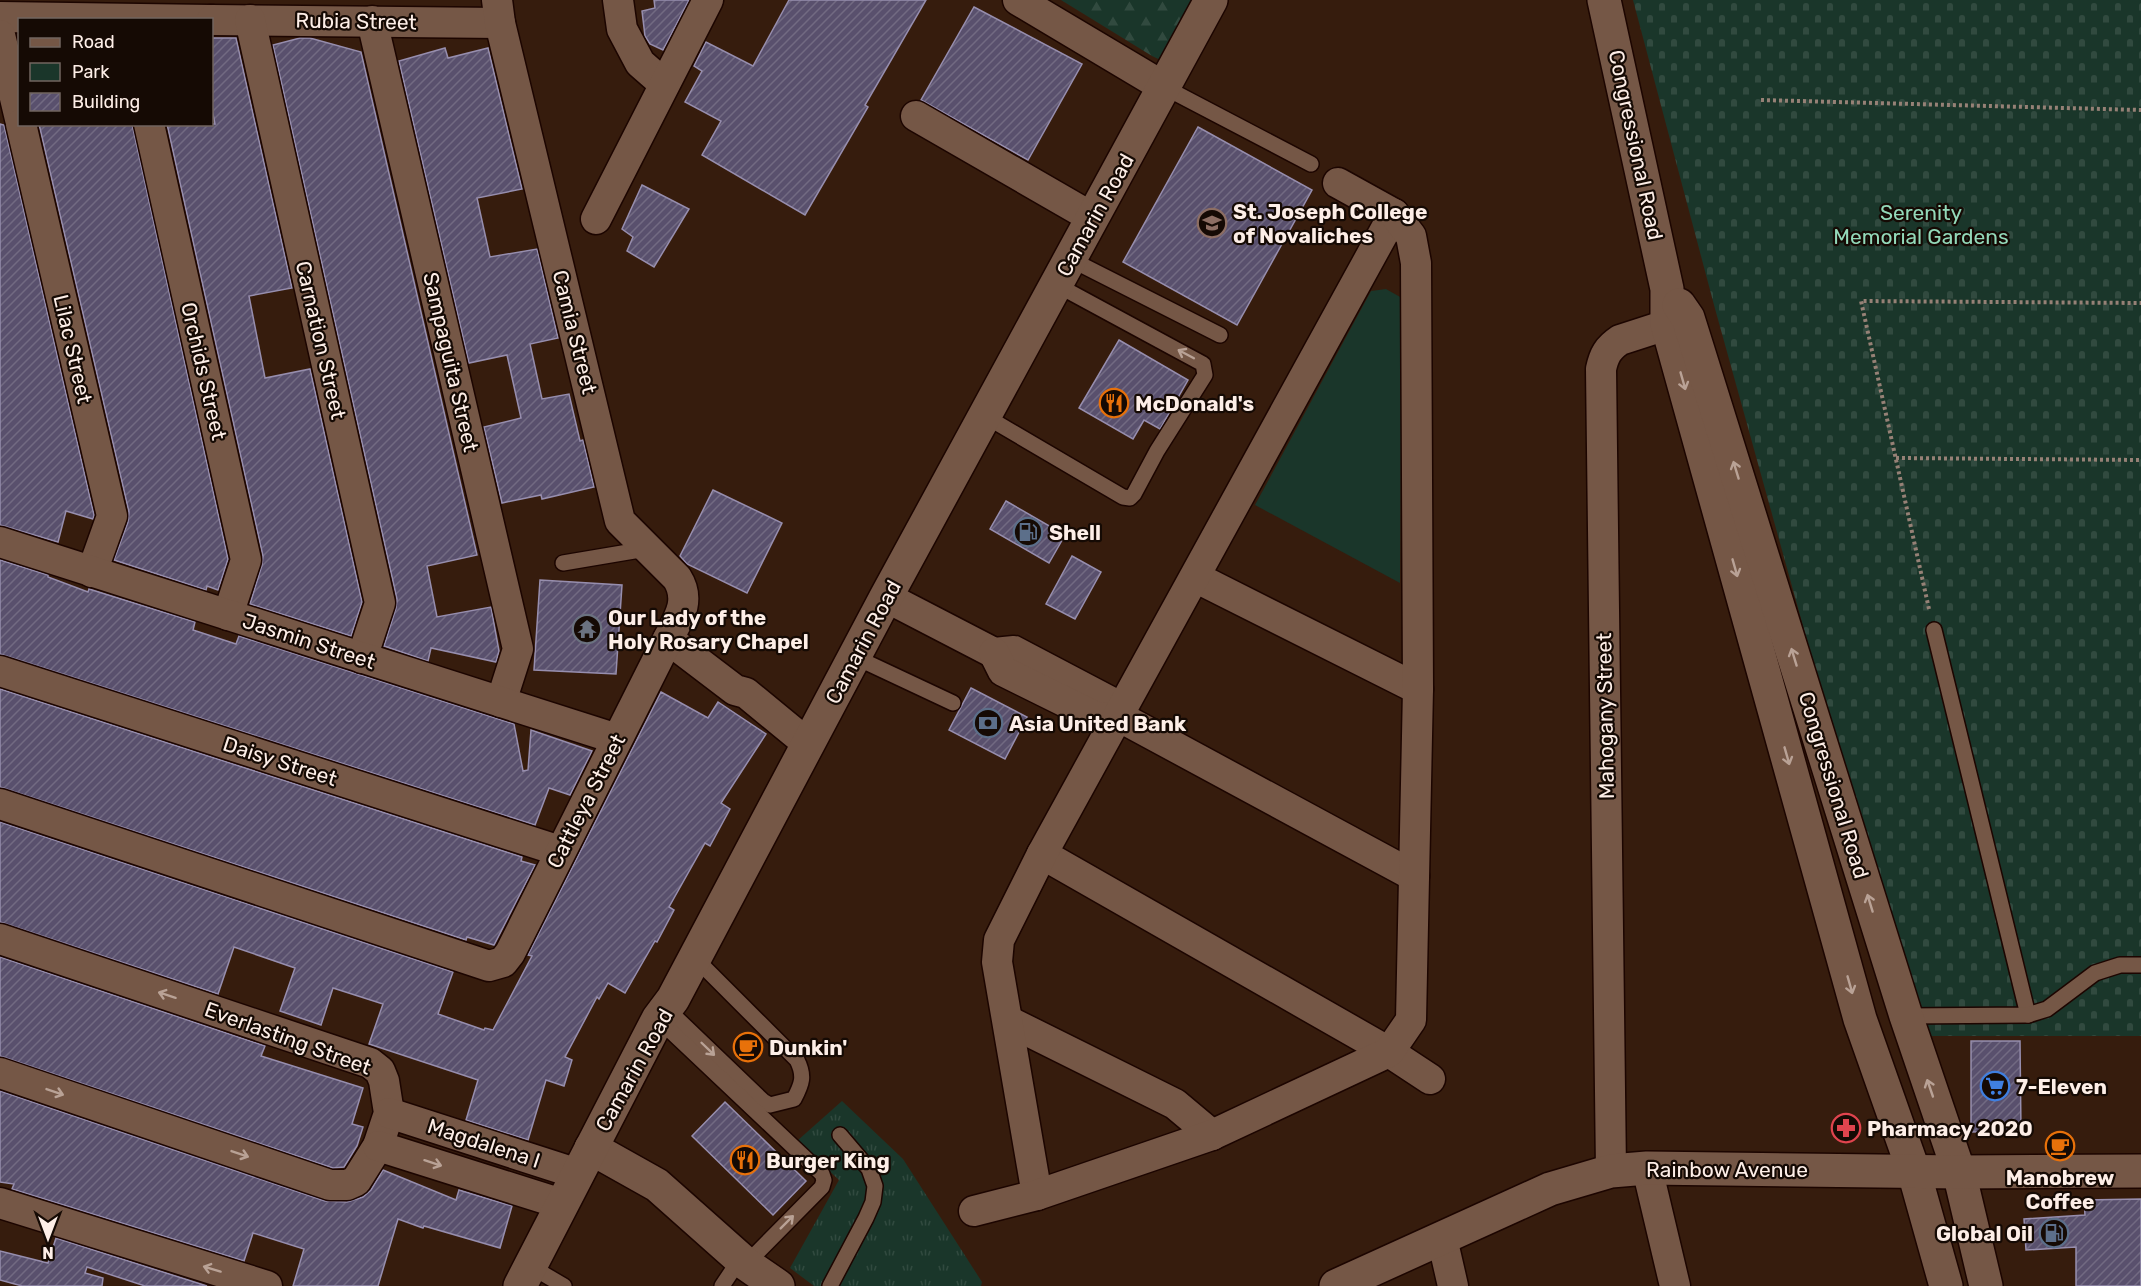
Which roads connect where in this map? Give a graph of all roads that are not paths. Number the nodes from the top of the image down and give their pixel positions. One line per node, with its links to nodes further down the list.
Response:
1 (618, 0): 13 (street)
2 (708, 0): 13 (street)
3 (1018, 0): 14 (street)
4 (1211, 0): 14 (main road, Camarin Road)
5 (1605, 0): 25 (main road, Congressional Road)
6 (498, 11): 11 (street, Rubia Street); 29 (street, Camia Street)
7 (0, 17): 8 (street, Rubia Street)
8 (63, 18)
9 (213, 20): 10 (street, Rubia Street)
10 (250, 20): 11 (street, Rubia Street); 38 (street, Carnation Street)
11 (372, 21): 41 (street, Sampaguita Street)
12 (0, 34): 15 (street)
13 (664, 84): 23 (street)
14 (1164, 87): 19 (lane); 22 (main road, Camarin Road)
15 (18, 110)
16 (916, 116): 22 (street)
17 (21, 126): 31 (street, Lilac Street)
18 (149, 126): 34 (street, Orchids Street)
19 (1311, 164)
20 (1338, 183): 21 (street)
21 (1394, 214): 32 (street); 40 (street)
22 (1093, 218): 24 (main road, Camarin Road)
23 (596, 219)
24 (1063, 272): 26 (lane); 27 (main road, Camarin Road); 27 (lane, one-way to 24)
25 (1677, 321): 55 (main road, Congressional Road, one-way to 25); 66 (street, Mahogany Street); 68 (main road, Congressional Road, one-way to 68)
26 (1220, 335)
27 (985, 416): 33 (main road, Camarin Road)
28 (0, 542): 31 (street, Jasmin Street)
29 (646, 549): 30 (lane); 36 (street, Camia Street)
30 (563, 563)
31 (92, 572): 34 (street, Jasmin Street)
32 (1195, 577): 40 (street); 43 (street)
33 (886, 597): 37 (main road, Camarin Road); 43 (street)
34 (228, 615): 38 (street, Jasmin Street)
35 (1934, 630): 54 (lane)
36 (668, 639): 44 (street, Cattleya Street); 45 (street)
37 (855, 657): 42 (lane); 45 (main road, Camarin Road)
38 (362, 658): 41 (street, Jasmin Street)
39 (0, 671): 47 (street, Daisy Street)
40 (1418, 689): 49 (street)
41 (501, 702): 44 (street, Jasmin Street)
42 (953, 703)
43 (1118, 717): 48 (street); 49 (street)
44 (617, 739): 47 (street, Cattleya Street)
45 (806, 749): 51 (main road, Camarin Road)
46 (0, 804): 47 (street, Cattleya Street)
47 (560, 851)
48 (1042, 854): 56 (street); 57 (street)
49 (1414, 876): 57 (street)
50 (0, 939): 60 (street, Everlasting Street, one-way to 50)
51 (694, 957): 53 (main road, Camarin Road); 53 (lane, one-way to 51)
52 (2141, 965): 54 (lane)
53 (662, 1013): 64 (main road, Camarin Road); 75 (lane, one-way to 53)
54 (2028, 1015): 55 (lane)
55 (1906, 1016): 69 (main road, Congressional Road, one-way to 55)
56 (1008, 1021): 62 (street); 70 (street)
57 (1389, 1052): 59 (street); 62 (street)
58 (0, 1073): 63 (street, Everlasting Street, one-way to 63)
59 (1430, 1079)
60 (389, 1113): 63 (street, Everlasting Street); 64 (street, Magdalena I)
61 (840, 1135): 81 (lane)
62 (1212, 1135): 70 (street)
63 (378, 1146): 72 (street, Magdalena I, one-way to 72)
64 (585, 1161): 72 (main road, Camarin Road); 75 (main road)
65 (1647, 1167): 66 (main road, Rainbow Avenue); 68 (main road, Rainbow Avenue); 84 (street)
66 (1611, 1171): 74 (main road, Rainbow Avenue)
67 (2141, 1171): 69 (main road, Rainbow Avenue)
68 (1914, 1172): 69 (main road, Rainbow Avenue); 85 (main road, Congressional Road)
69 (1959, 1172): 86 (main road, Congressional Road)
70 (1037, 1195): 73 (street)
71 (0, 1203): 77 (street, one-way to 71)
72 (562, 1204): 76 (main road, Camarin Road)
73 (974, 1210)
74 (1442, 1238): 82 (main road, Rainbow Avenue); 83 (street)
75 (743, 1261): 79 (lane); 80 (main road)
76 (525, 1276): 78 (lane)
77 (267, 1286)
78 (564, 1286)
79 (722, 1286)
80 (778, 1286)
81 (830, 1286)
82 (1336, 1286)
83 (1453, 1286)
84 (1675, 1286)
85 (1946, 1286)
86 (1986, 1286)

